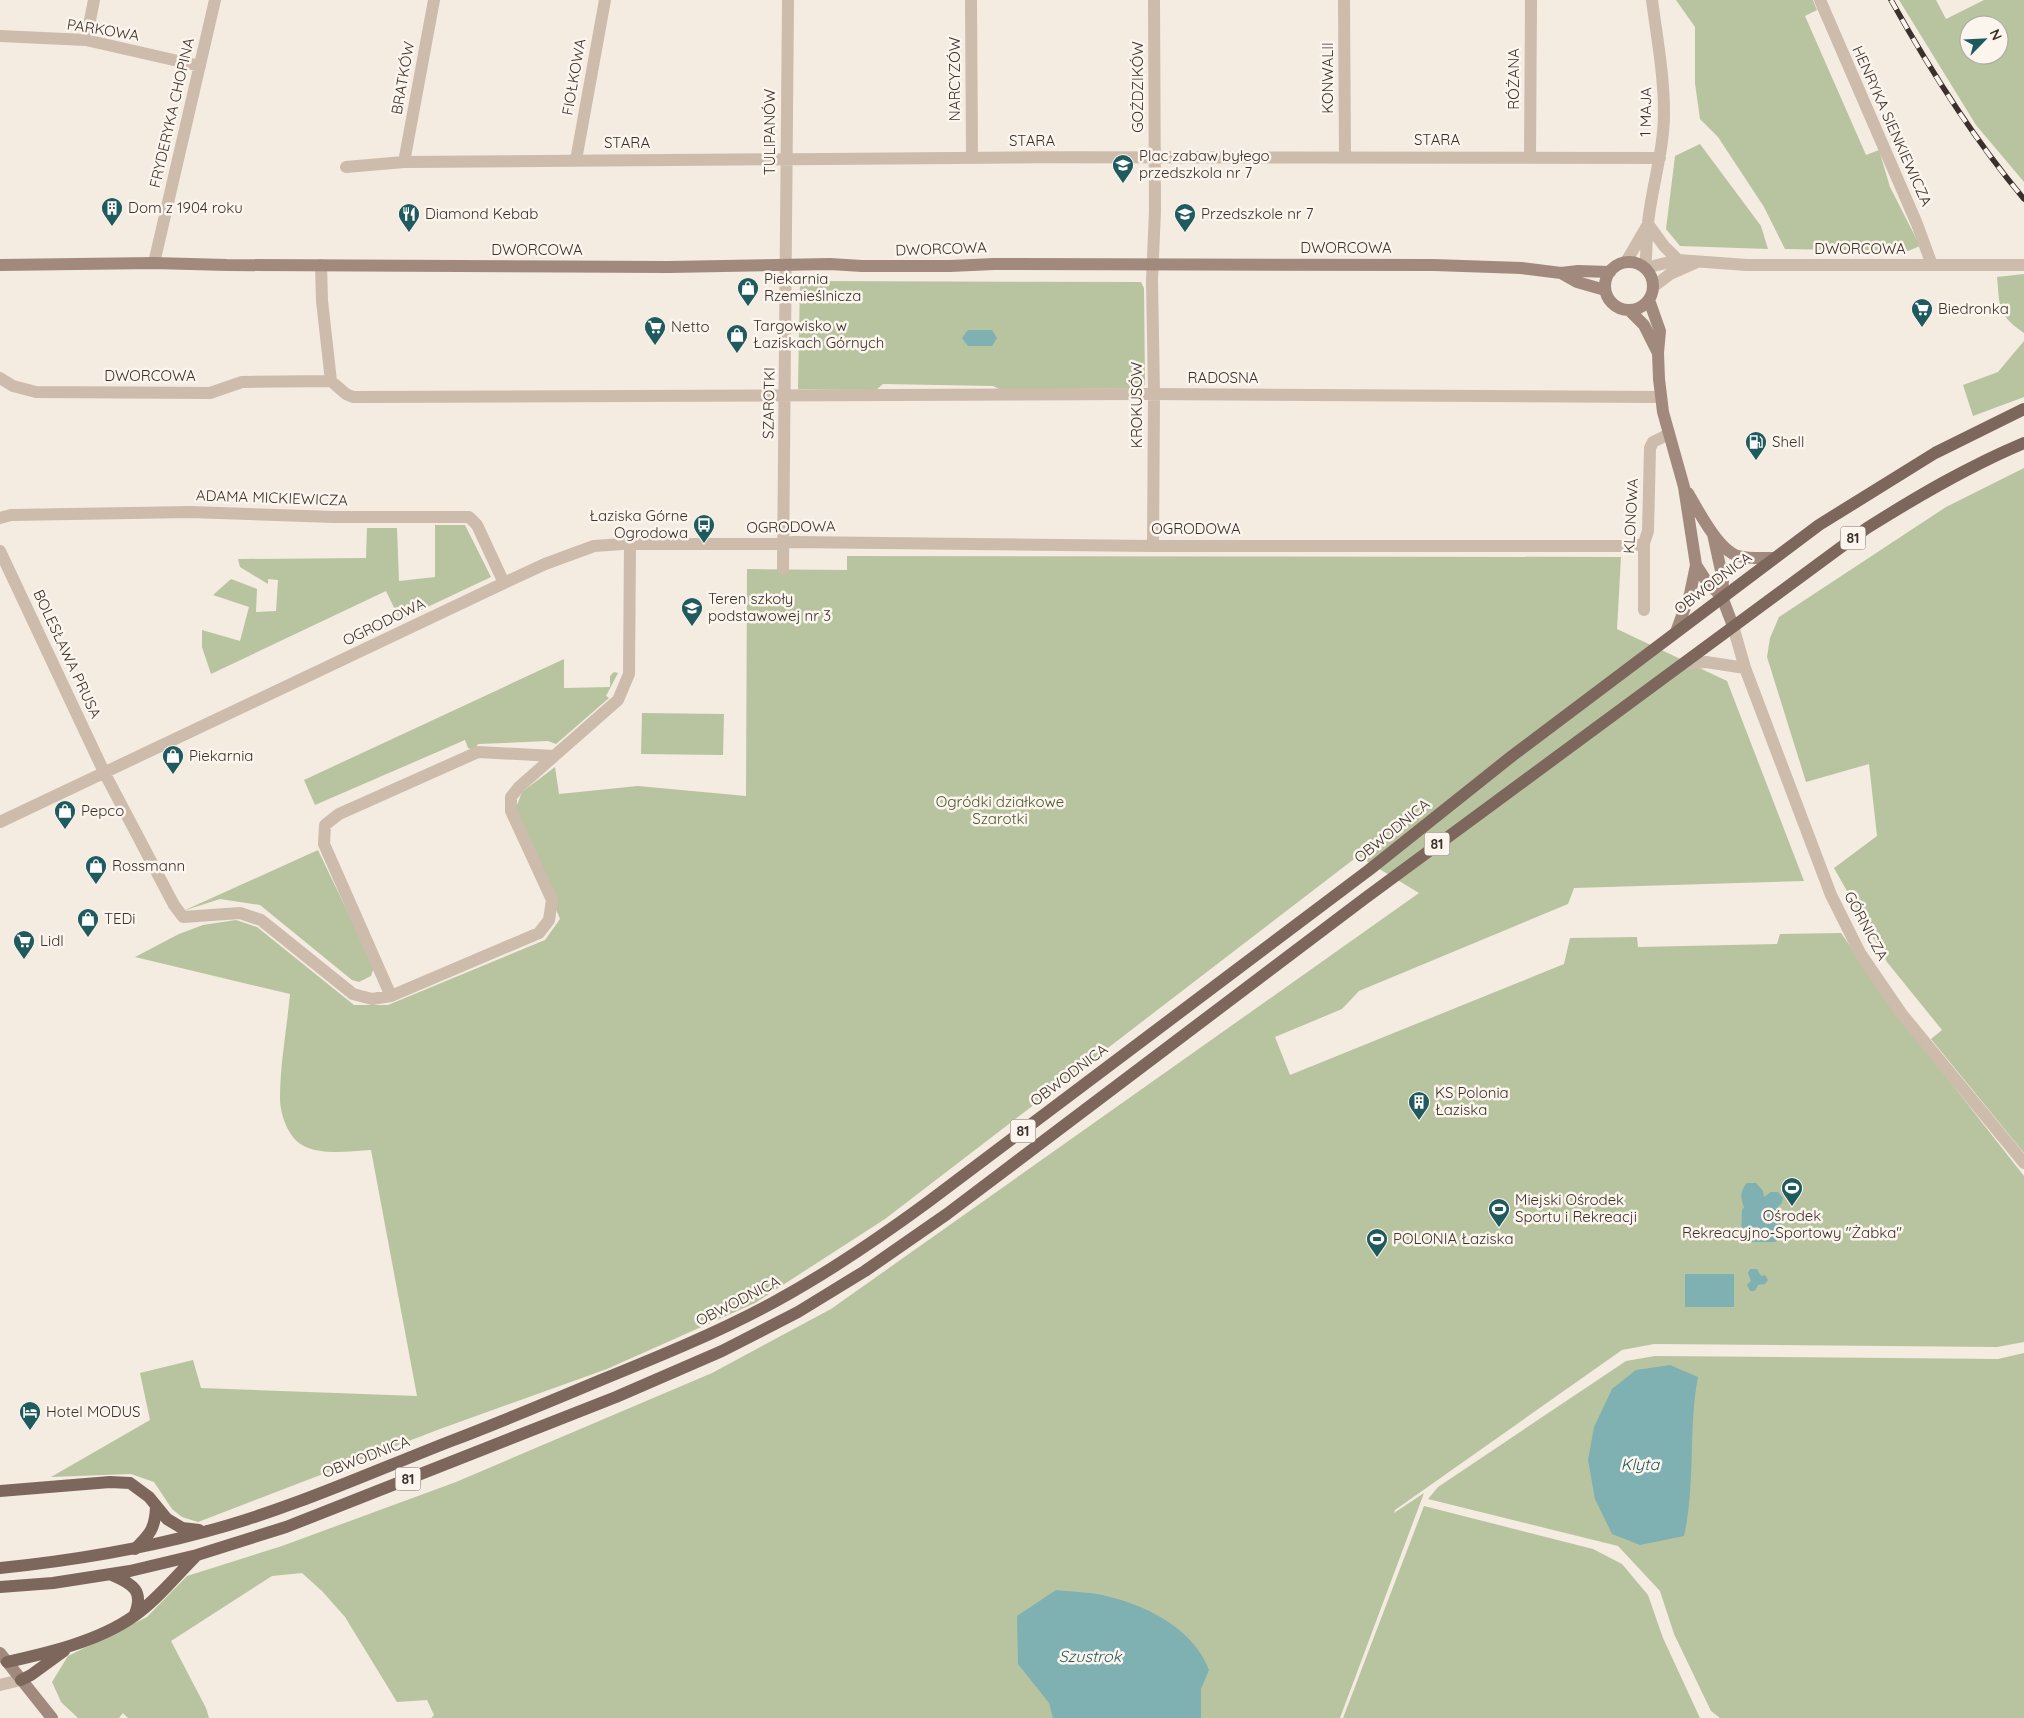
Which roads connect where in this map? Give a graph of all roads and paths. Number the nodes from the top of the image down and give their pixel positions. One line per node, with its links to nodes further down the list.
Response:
1 (94, 0): 13 (street)
2 (215, 0): 14 (street, FRYDERYKA CHOPINA)
3 (434, 0): 22 (street, BRATKÓW)
4 (605, 0): 21 (street, FIOŁKOWA)
5 (788, 0): 18 (street, TULIPANÓW)
6 (971, 0): 15 (street, NARCYZÓW)
7 (1154, 0): 16 (street, GOŹDZIKÓW)
8 (1344, 0): 17 (street, KONWALII)
9 (1530, 0): 19 (street, RÓŻANA)
10 (1652, 0): 20 (street, 1 MAJA)
11 (1820, 0): 33 (street, HENRYKA SIENKIEWICZA)
12 (0, 36): 13 (street, PARKOWA)
13 (86, 40): 14 (street, PARKOWA)
14 (200, 66): 28 (street, FRYDERYKA CHOPINA)
15 (972, 157): 16 (street, STARA); 18 (street, STARA)
16 (1155, 157): 17 (street, STARA); 30 (street, GOŹDZIKÓW)
17 (1345, 157): 19 (street, STARA)
18 (786, 158): 21 (street, STARA); 29 (street, TULIPANÓW)
19 (1530, 158): 20 (street, STARA)
20 (1660, 158): 24 (street, 1 MAJA)
21 (576, 160): 22 (street, STARA)
22 (404, 162): 23 (street, STARA)
23 (346, 167)
24 (1648, 224): 25 (street); 26 (street, 1 MAJA); 35 (street, 1 MAJA)
25 (1678, 260): 27 (street, DWORCOWA); 35 (street, DWORCOWA)
26 (1626, 262): 35 (street); 36 (street)
27 (1697, 262): 33 (street, DWORCOWA); 38 (street, DWORCOWA)
28 (154, 263): 31 (street, DWORCOWA); 32 (street, DWORCOWA)
29 (786, 264): 30 (street, DWORCOWA); 32 (street, DWORCOWA); 46 (street, SZAROTKI)
30 (1153, 264): 37 (street, DWORCOWA); 45 (street, KROKUSÓW)
31 (0, 265)
32 (321, 265): 44 (street)
33 (1932, 265): 34 (street, DWORCOWA)
34 (2024, 265)
35 (1645, 268): 38 (street)
36 (1610, 272): 37 (street, DWORCOWA); 39 (street)
37 (1561, 274): 39 (street, DWORCOWA)
38 (1653, 287): 40 (street)
39 (1605, 290): 41 (street)
40 (1649, 300): 41 (street); 42 (street)
41 (1629, 310): 42 (street)
42 (1658, 353): 47 (street)
43 (0, 378): 44 (street, DWORCOWA)
44 (331, 381): 46 (street)
45 (1154, 394): 46 (street, RADOSNA); 47 (street, RADOSNA); 57 (street, KROKUSÓW)
46 (786, 395): 56 (street, SZAROTKI)
47 (1661, 396): 49 (street)
48 (2024, 409): 59 (main road, OBWODNICA / 81)
49 (1669, 434): 51 (street); 54 (street, KLONOWA)
50 (2024, 442): 65 (main road, 81)
51 (1684, 487): 53 (street); 60 (street)
52 (0, 518): 62 (street, ADAMA MICKIEWICZA)
53 (1713, 534): 59 (street); 63 (street)
54 (1644, 543): 57 (street, OGRODOWA); 64 (street, KLONOWA)
55 (630, 544): 56 (street, OGRODOWA); 62 (street, OGRODOWA); 69 (street)
56 (783, 544): 57 (street, OGRODOWA); 61 (street, SZAROTKI)
57 (1153, 546)
58 (0, 551): 70 (street, BOLESŁAWA PRUSA)
59 (1774, 558): 63 (main road, OBWODNICA / 81)
60 (1696, 565): 63 (street); 66 (street)
61 (783, 569)
62 (504, 583): 70 (street, OGRODOWA)
63 (1722, 597): 65 (street); 66 (main road, OBWODNICA / 81)
64 (1644, 610)
65 (1733, 626): 67 (main road, 81); 68 (street, GÓRNICZA)
66 (1676, 632): 76 (main road, OBWODNICA / 81)
67 (1684, 664): 68 (street); 78 (main road, 81)
68 (1745, 668): 73 (street, GÓRNICZA)
69 (554, 756): 72 (street); 72 (street)
70 (104, 772): 71 (street, OGRODOWA); 72 (street, BOLESŁAWA PRUSA)
71 (0, 822)
72 (391, 996)
73 (2024, 1162)
74 (0, 1491): 75 (main road)
75 (156, 1507): 76 (main road); 77 (main road)
76 (207, 1532): 77 (main road, OBWODNICA / 81)
77 (134, 1550): 79 (main road, OBWODNICA / 81)
78 (197, 1556): 80 (main road, 81); 82 (main road)
79 (0, 1568)
80 (112, 1575): 81 (main road, 81); 82 (main road)
81 (0, 1587)
82 (134, 1616): 83 (main road)
83 (73, 1644): 84 (main road); 85 (main road)
84 (2, 1661): 85 (street)
85 (21, 1680): 86 (street); 87 (street)
86 (0, 1684)
87 (52, 1718)

